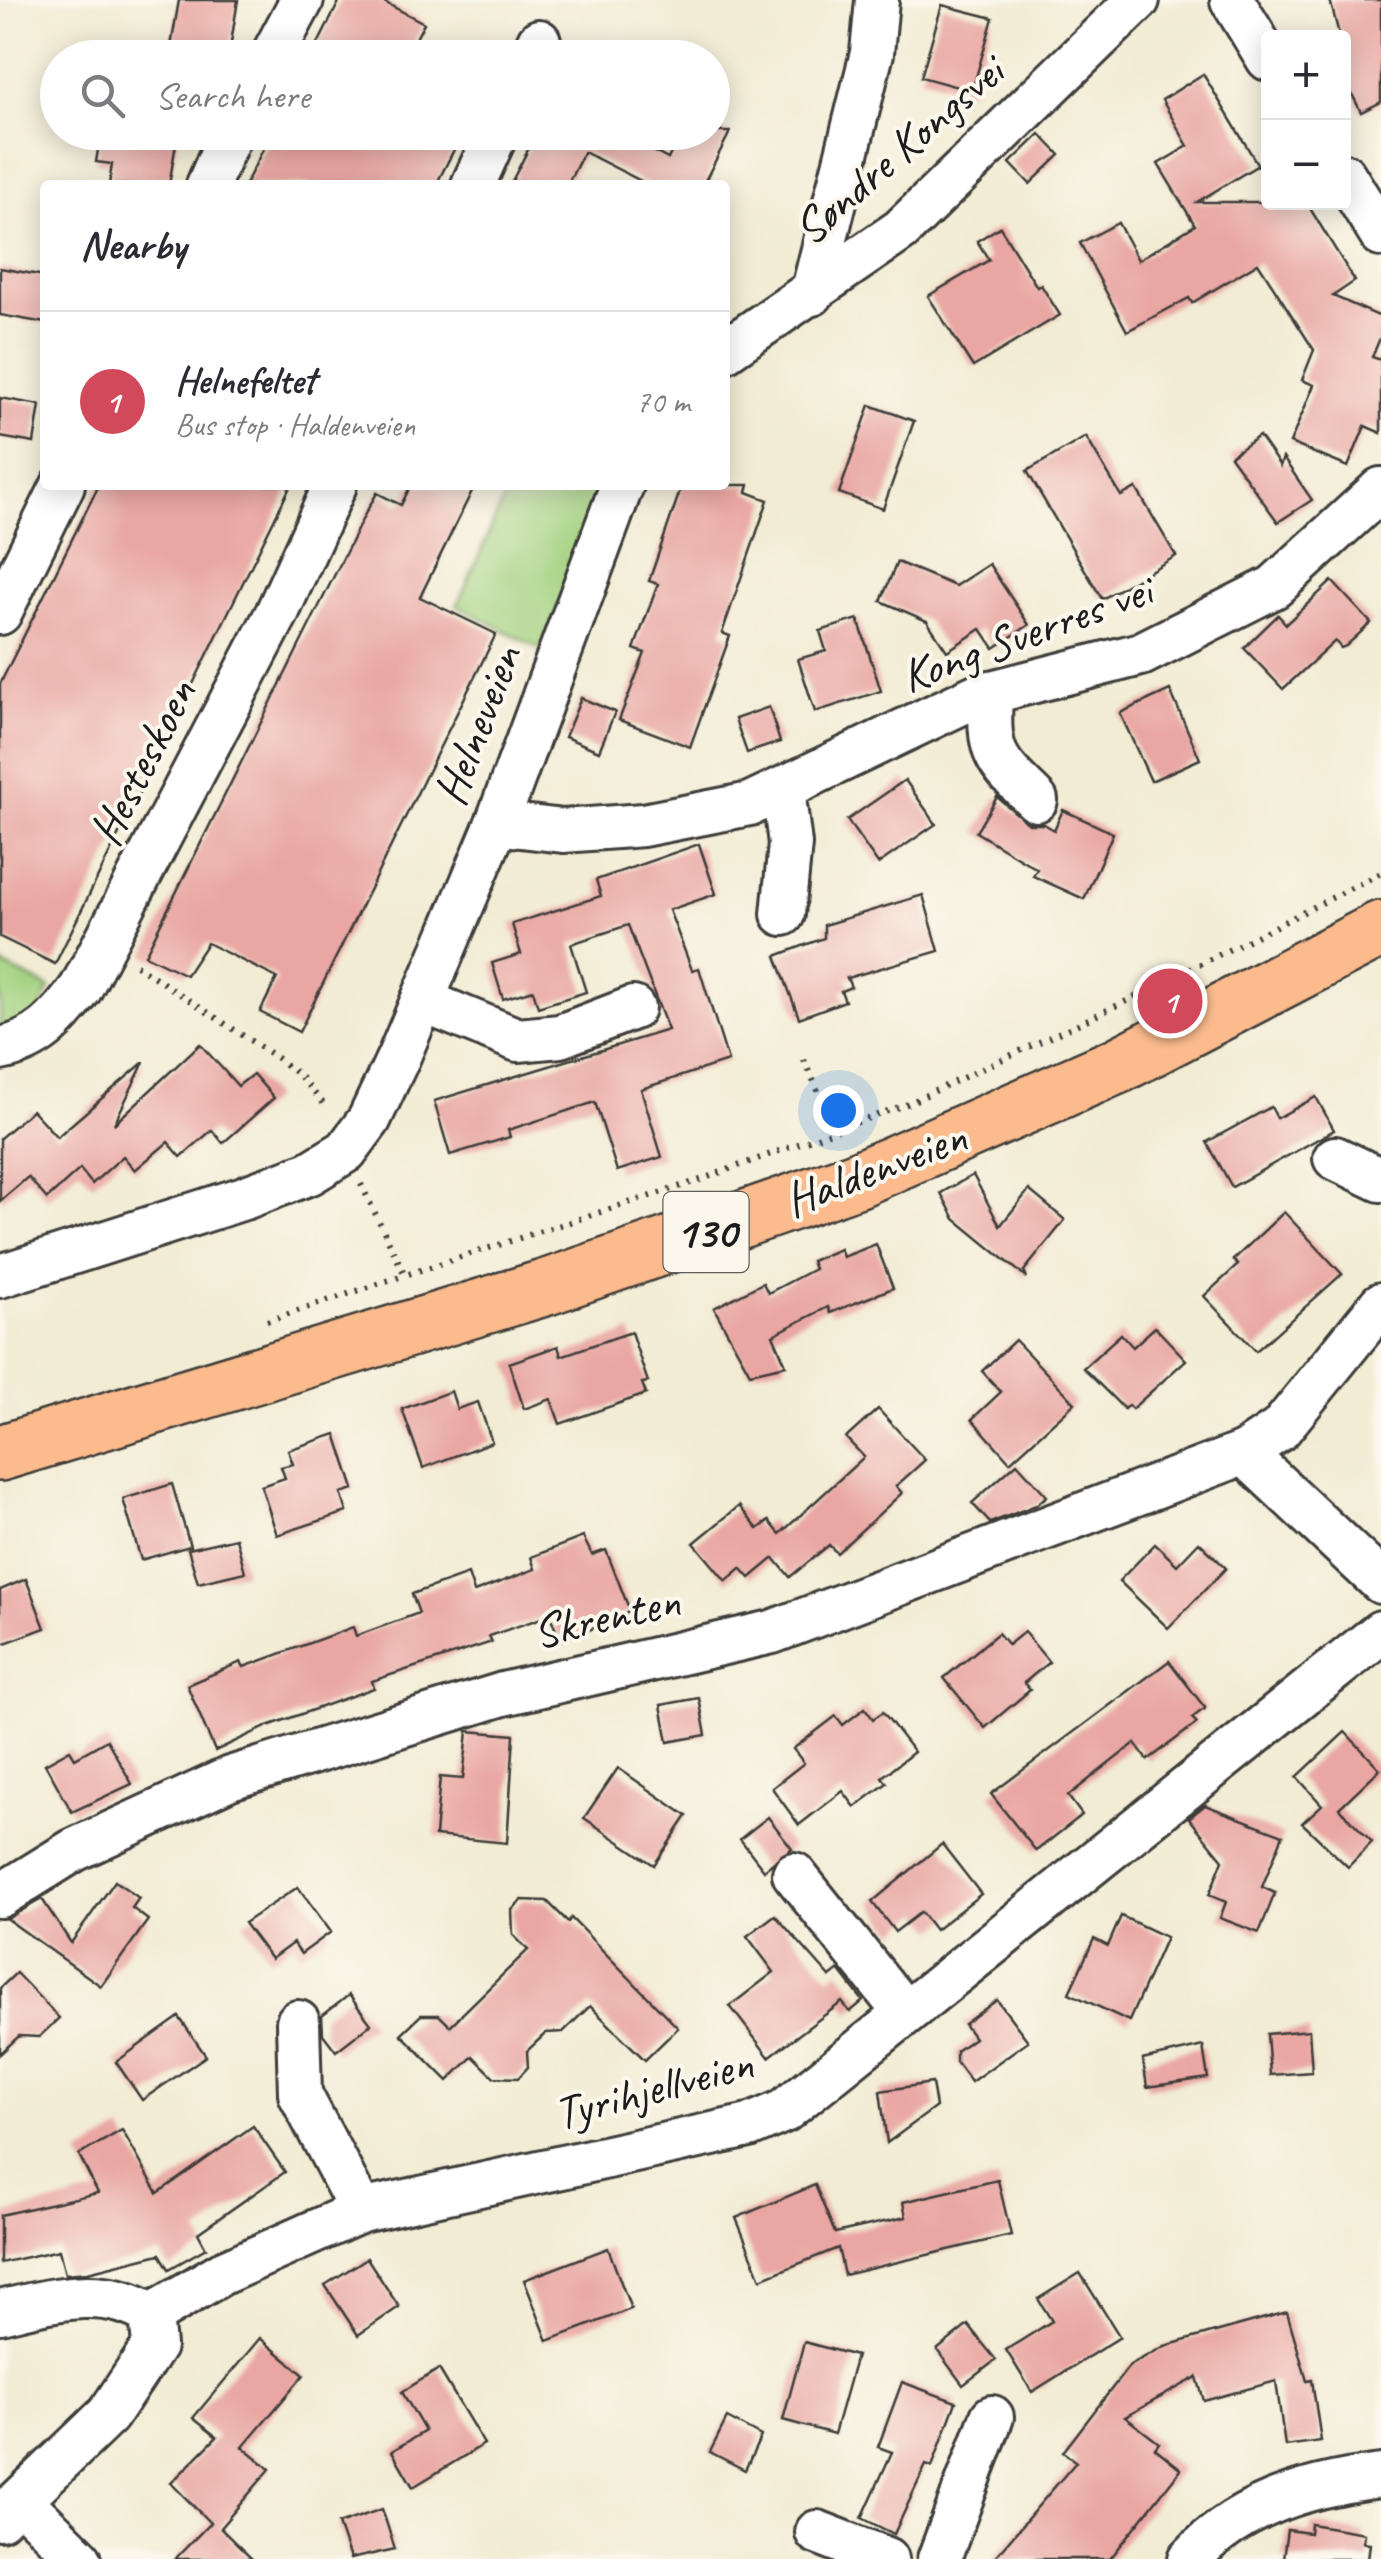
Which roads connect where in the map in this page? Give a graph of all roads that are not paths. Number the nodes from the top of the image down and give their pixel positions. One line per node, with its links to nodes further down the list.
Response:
1 (302, 0): 5 (street)
2 (877, 0): 13 (street, Søndre Kongsvei)
3 (1138, 0): 13 (street, Søndre Kongsvei)
4 (1232, 0): 6 (street)
5 (281, 40)
6 (1261, 48)
7 (223, 150): 9 (street)
8 (489, 150): 10 (street)
9 (210, 180)
10 (475, 180)
11 (1351, 187): 12 (street)
12 (1381, 236)
13 (812, 294): 14 (street, Søndre Kongsvei)
14 (730, 348)
15 (1381, 489): 20 (street, Kong Sverres vei)
16 (61, 490): 19 (street)
17 (334, 490): 28 (street, Hesteskoen)
18 (620, 490): 23 (street, Helneveien)
19 (0, 612)
20 (991, 692): 21 (street, Kong Sverres vei); 22 (street)
21 (783, 790): 23 (street, Kong Sverres vei); 24 (street)
22 (1036, 800)
23 (496, 823): 26 (street, Helneveien)
24 (783, 914)
25 (1381, 929): 33 (main road, Haldenveien / 130)
26 (423, 1000): 27 (street); 31 (street, Helneveien)
27 (633, 1008)
28 (0, 1049)
29 (1335, 1158): 30 (street)
30 (1381, 1180)
31 (0, 1276)
32 (1381, 1304): 34 (street, Skrenten)
33 (0, 1453)
34 (1244, 1453): 35 (street); 38 (street, Skrenten)
35 (1381, 1582)
36 (1381, 1632): 39 (street, Tyrihjellveien)
37 (794, 1874): 39 (street)
38 (0, 1896)
39 (906, 2013): 41 (street, Tyrihjellveien)
40 (298, 2022): 41 (street)
41 (361, 2211): 43 (street, Tyrihjellveien)
42 (0, 2312): 43 (street)
43 (151, 2315): 46 (street)
44 (992, 2417): 50 (street)
45 (1381, 2476): 51 (street)
46 (10, 2510): 48 (street)
47 (825, 2543): 49 (street)
48 (80, 2559)
49 (886, 2559)
50 (939, 2559)
51 (1190, 2559)

